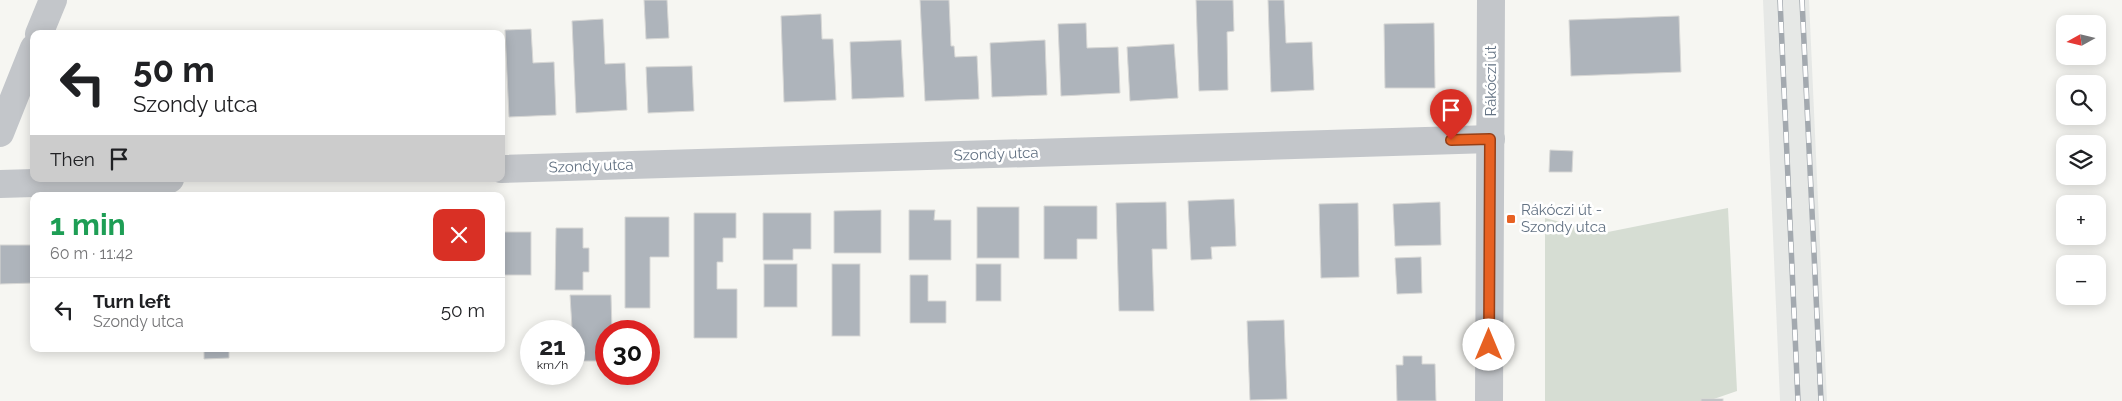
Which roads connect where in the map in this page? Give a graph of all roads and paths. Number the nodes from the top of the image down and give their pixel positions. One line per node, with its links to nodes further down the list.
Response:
1 (53, 0): 3 (street)
2 (1491, 0): 6 (street, Rákóczi út)
3 (41, 30)
4 (30, 58): 5 (street)
5 (0, 133)
6 (1490, 139): 7 (street, Szondy utca); 10 (street, Rákóczi út)
7 (505, 169)
8 (68, 182): 9 (street)
9 (0, 184)
10 (1489, 401)

